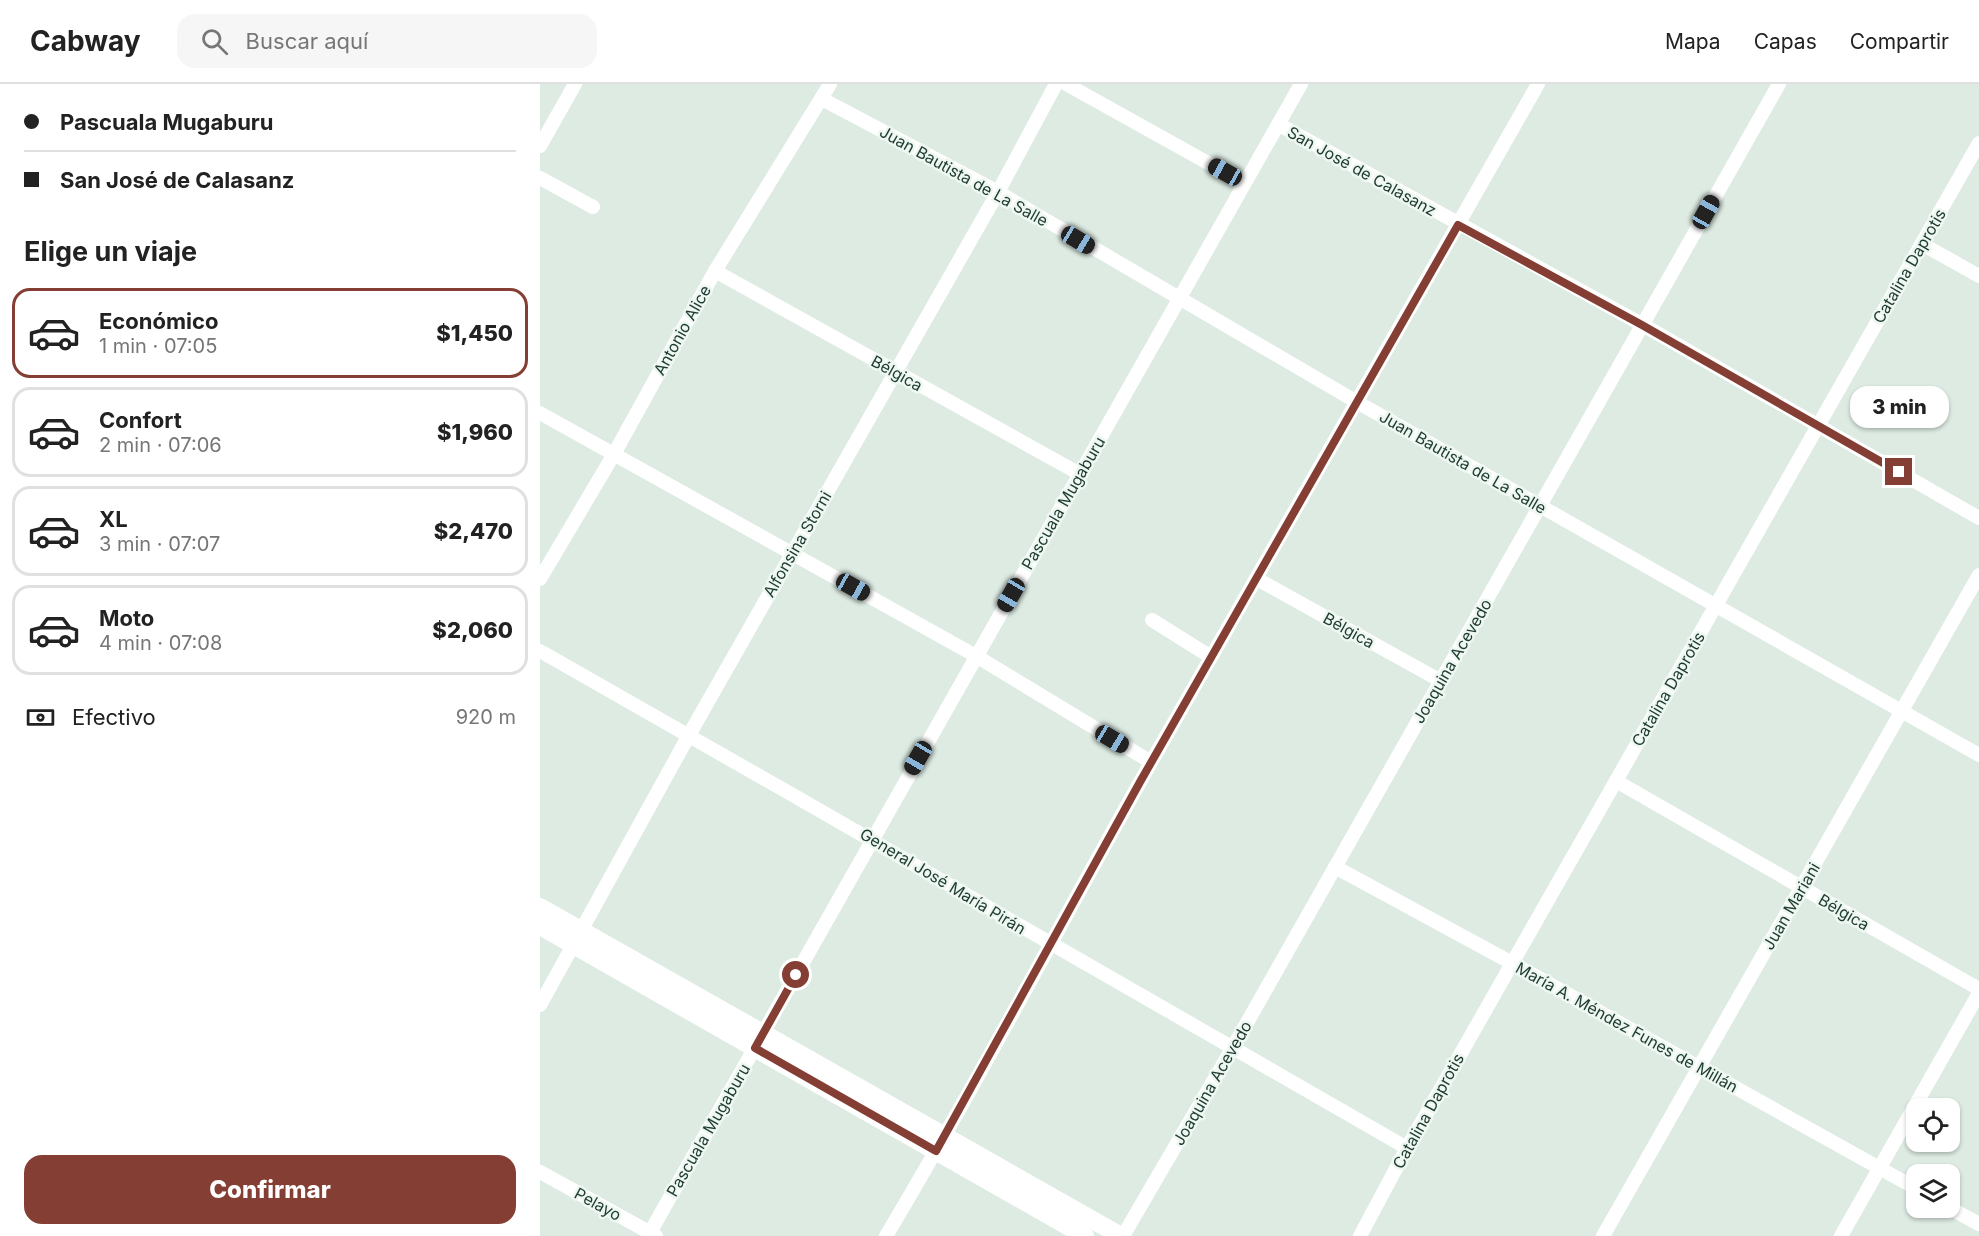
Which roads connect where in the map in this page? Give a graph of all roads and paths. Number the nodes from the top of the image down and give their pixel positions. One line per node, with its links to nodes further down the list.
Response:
1 (575, 84): 11 (street)
2 (830, 84): 8 (street, Antonio Alice)
3 (1056, 84): 14 (street, Alfonsina Storni)
4 (1066, 84): 13 (street)
5 (1301, 84): 9 (street, Pascuala Mugaburu)
6 (1538, 84): 16 (street)
7 (1779, 84): 21 (street, Joaquina Acevedo)
8 (822, 99): 14 (street, Juan Bautista de La Salle); 18 (street, Antonio Alice)
9 (1278, 124): 13 (street, Pascuala Mugaburu); 16 (street, San José de Calasanz)
10 (1979, 143): 17 (street, Catalina Daprotis)
11 (540, 146)
12 (540, 178): 15 (street)
13 (1244, 183): 20 (street, Pascuala Mugaburu)
14 (998, 192): 20 (street, Juan Bautista de La Salle); 22 (street, Alfonsina Storni)
15 (594, 207)
16 (1458, 225): 21 (street, San José de Calasanz); 23 (street)
17 (1922, 244): 19 (street); 25 (street, Catalina Daprotis)
18 (714, 271): 22 (street, Bélgica); 26 (street, Antonio Alice)
19 (1979, 276)
20 (1178, 299): 23 (street, Juan Bautista de La Salle); 27 (street, Pascuala Mugaburu)
21 (1642, 325): 25 (street, San José de Calasanz); 28 (street, Joaquina Acevedo)
22 (895, 373): 27 (street, Bélgica); 30 (street, Alfonsina Storni)
23 (1357, 402): 28 (street, Juan Bautista de La Salle); 33 (street)
24 (540, 413): 26 (street)
25 (1818, 426): 29 (street, San José de Calasanz); 34 (street, Catalina Daprotis)
26 (614, 454): 30 (street); 32 (street, Antonio Alice)
27 (1080, 474): 37 (street, Pascuala Mugaburu)
28 (1539, 506): 34 (street, Juan Bautista de La Salle); 39 (street, Joaquina Acevedo)
29 (1979, 518)
30 (791, 552): 37 (street); 41 (street, Alfonsina Storni)
31 (1979, 575): 40 (street, Juan Mariani)
32 (540, 579)
33 (1257, 579): 38 (street); 39 (street, Bélgica)
34 (1715, 606): 40 (street, Juan Bautista de La Salle); 44 (street, Catalina Daprotis)
35 (1152, 620): 38 (street)
36 (540, 651): 41 (street, General José María Pirán)
37 (976, 656): 43 (street); 45 (street, Pascuala Mugaburu)
38 (1211, 657): 43 (street)
39 (1440, 681): 46 (street, Joaquina Acevedo)
40 (1901, 711): 42 (street, Juan Bautista de La Salle); 47 (street, Juan Mariani)
41 (689, 735): 45 (street, General José María Pirán); 50 (street, Alfonsina Storni)
42 (1979, 755)
43 (1151, 762): 51 (street)
44 (1616, 781): 47 (street, Bélgica); 52 (street, Catalina Daprotis)
45 (872, 839): 51 (street, General José María Pirán); 55 (street, Pascuala Mugaburu)
46 (1335, 867): 52 (street, María A. Méndez Funes de Millán); 56 (street, Joaquina Acevedo)
47 (1801, 887): 53 (street, Bélgica); 57 (street, Juan Mariani)
48 (540, 907): 50 (main road)
49 (540, 926): 50 (main road)
50 (578, 938): 54 (street, Alfonsina Storni); 55 (main road)
51 (1049, 944): 56 (street, General José María Pirán); 58 (street)
52 (1512, 963): 57 (street, María A. Méndez Funes de Millán); 59 (street, Catalina Daprotis)
53 (1979, 991): 60 (street)
54 (540, 1005)
55 (759, 1041): 58 (main road); 65 (street, Pascuala Mugaburu)
56 (1232, 1048): 59 (street, General José María Pirán); 68 (street, Joaquina Acevedo)
57 (1699, 1067): 60 (street, María A. Méndez Funes de Millán); 70 (street, Juan Mariani)
58 (940, 1144): 66 (street); 67 (main road); 68 (main road)
59 (1407, 1148): 69 (street, Catalina Daprotis)
60 (1879, 1168): 62 (street, María A. Méndez Funes de Millán); 71 (street)
61 (540, 1172): 65 (street, Pelayo)
62 (1906, 1183)
63 (1960, 1214): 64 (street)
64 (1979, 1224)
65 (651, 1235)
66 (886, 1236)
67 (1085, 1236)
68 (1122, 1236)
69 (1360, 1236)
70 (1603, 1236)
71 (1841, 1236)

